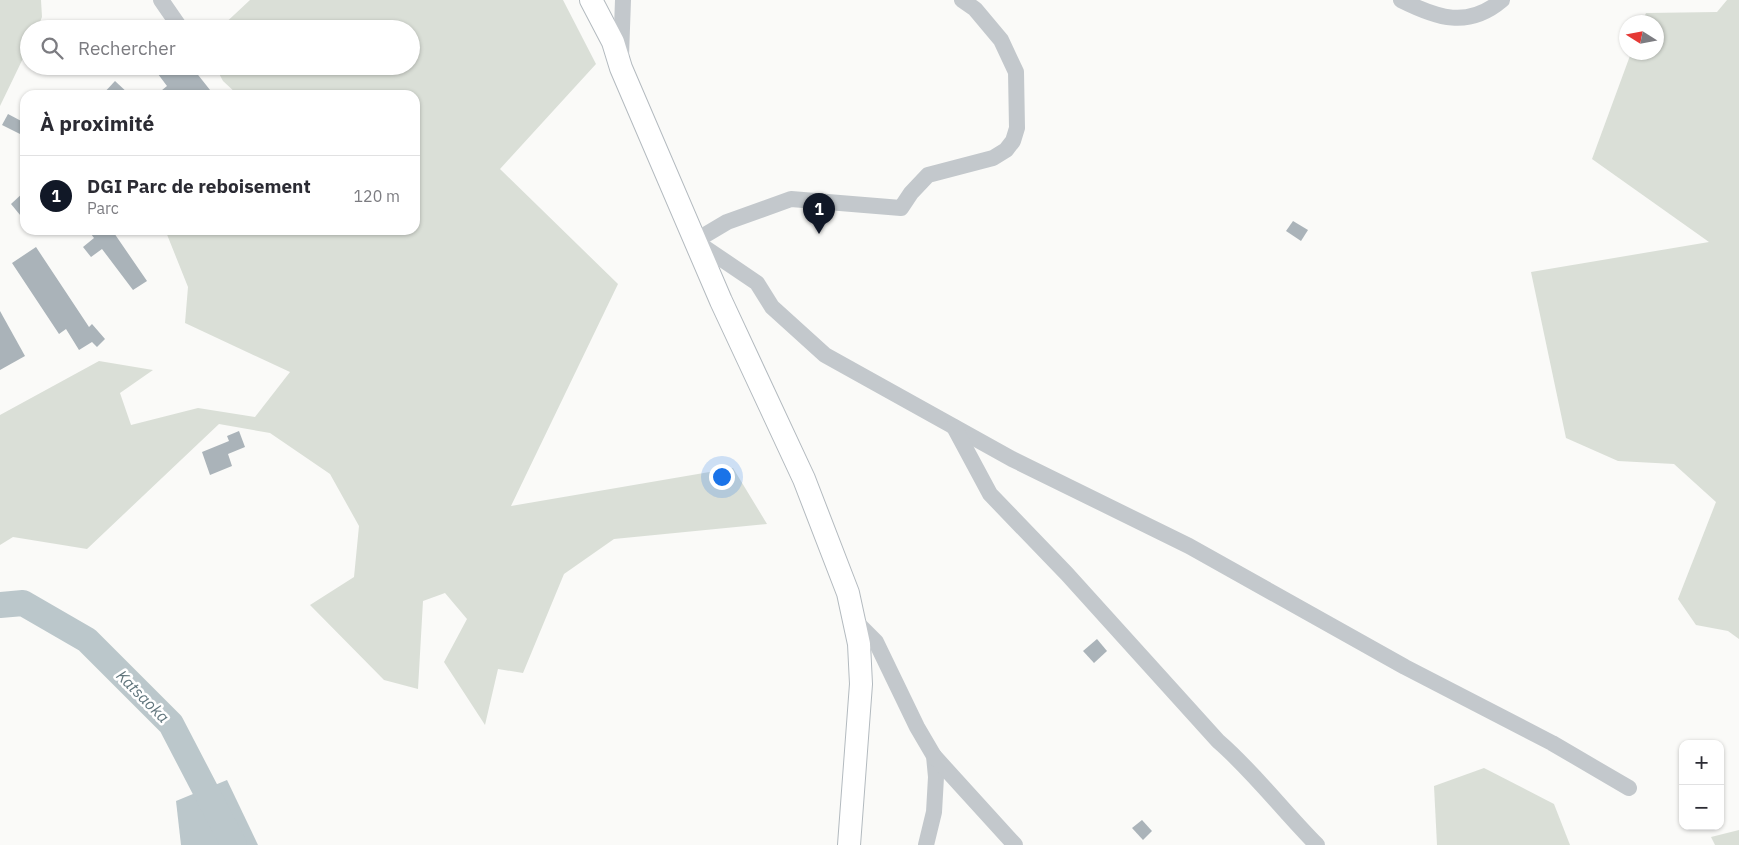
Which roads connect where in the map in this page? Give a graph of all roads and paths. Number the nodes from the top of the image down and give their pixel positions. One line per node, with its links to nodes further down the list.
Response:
1 (161, 0): 7 (street)
2 (591, 0): 8 (main road)
3 (623, 0): 8 (street)
4 (962, 0): 9 (street)
5 (1401, 0): 6 (street)
6 (1502, 0)
7 (175, 20)
8 (621, 68): 9 (main road)
9 (695, 241): 10 (street); 11 (main road)
10 (954, 428): 13 (street); 17 (street)
11 (856, 622): 12 (street); 14 (main road)
12 (934, 756): 15 (street); 16 (street)
13 (1629, 788)
14 (849, 845)
15 (926, 845)
16 (1015, 845)
17 (1317, 845)

